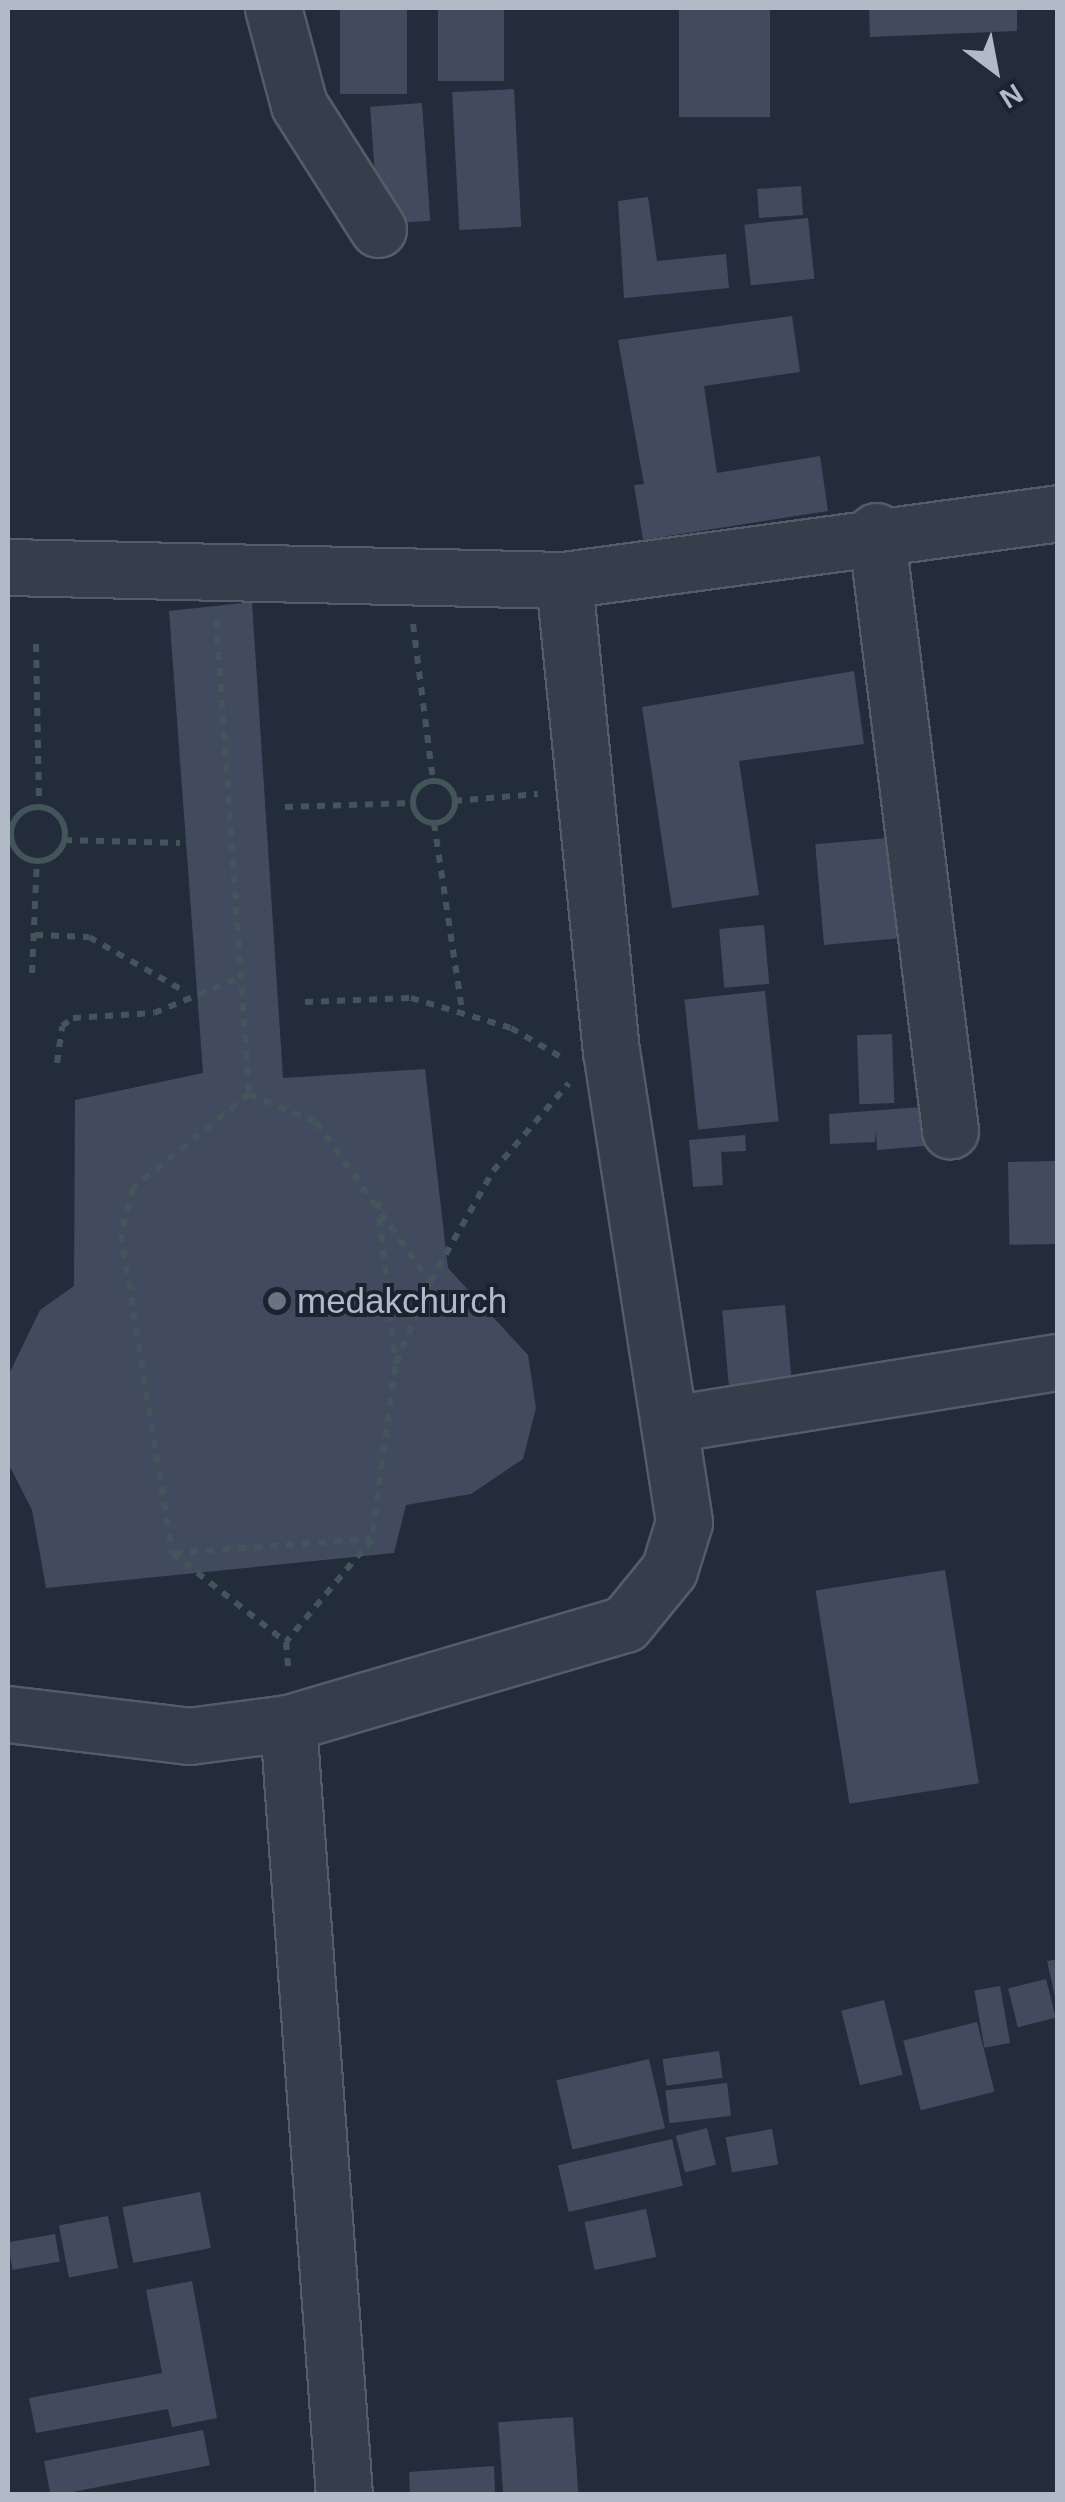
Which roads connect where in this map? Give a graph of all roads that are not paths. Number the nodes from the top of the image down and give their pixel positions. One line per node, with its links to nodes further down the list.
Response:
1 (273, 8): 2 (street)
2 (378, 229)
3 (1058, 513): 4 (street)
4 (876, 531): 6 (street); 7 (street)
5 (8, 567): 6 (street)
6 (564, 580): 9 (street)
7 (950, 1130)
8 (1058, 1362): 9 (street)
9 (670, 1424): 11 (street)
10 (8, 1714): 11 (street)
11 (288, 1723): 12 (street)
12 (344, 2494)

